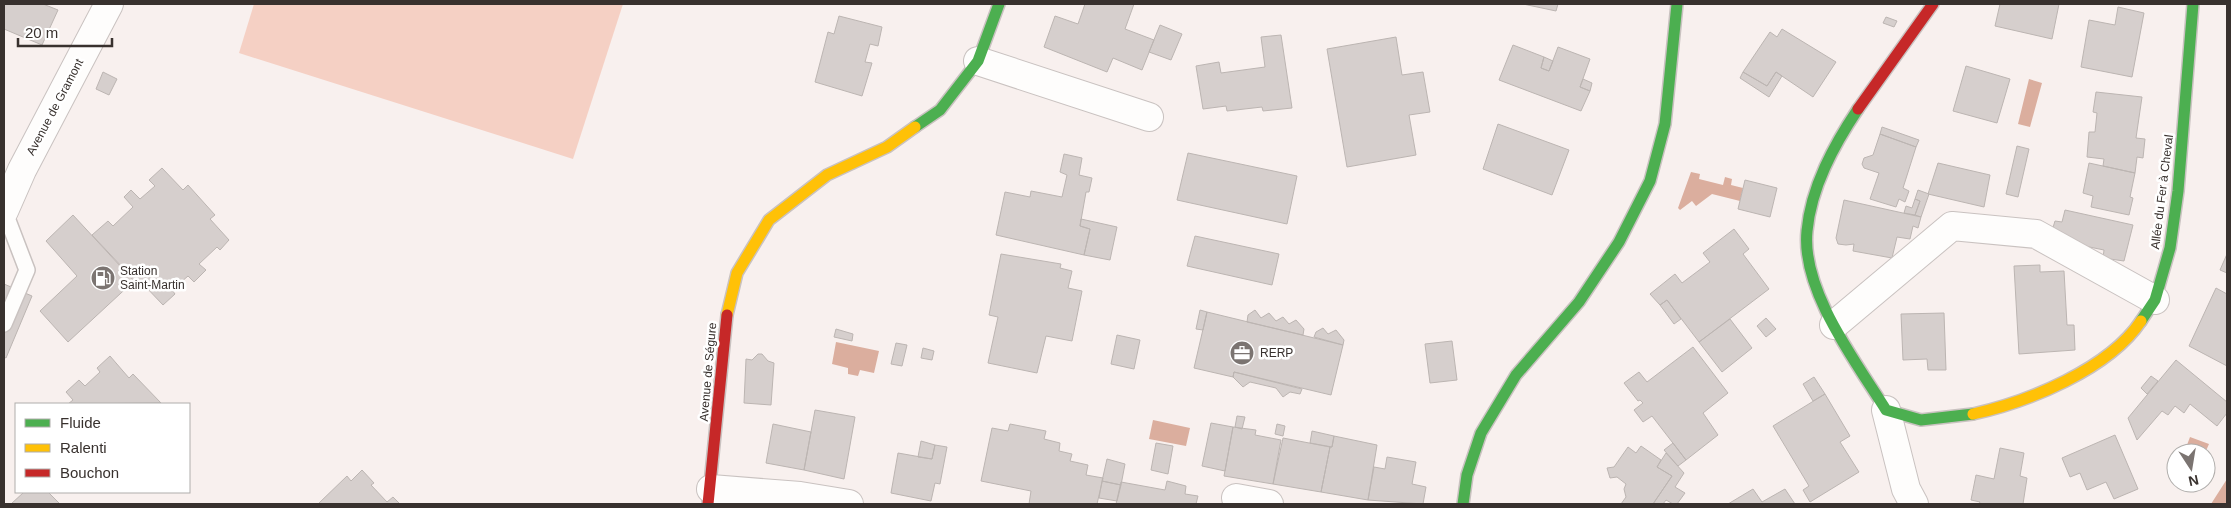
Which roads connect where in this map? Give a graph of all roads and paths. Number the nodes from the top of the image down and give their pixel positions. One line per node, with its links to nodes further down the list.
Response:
1 (109, 4): 8 (street, Avenue de Gramont)
2 (1000, 4): 6 (street, Avenue de Ségure)
3 (1677, 4): 17 (street)
4 (1933, 4): 11 (street)
5 (2193, 4): 9 (street, Allée du Fer à Cheval)
6 (978, 61): 7 (street); 13 (street, Avenue de Ségure)
7 (1149, 117)
8 (4, 210): 10 (lane)
9 (2155, 300): 11 (street); 12 (street, Allée du Fer à Cheval)
10 (4, 324)
11 (1834, 324): 12 (street)
12 (1886, 410): 18 (street)
13 (710, 497): 15 (street)
14 (1236, 498): 16 (street)
15 (849, 504)
16 (1270, 504)
17 (1463, 504)
18 (1914, 504)

